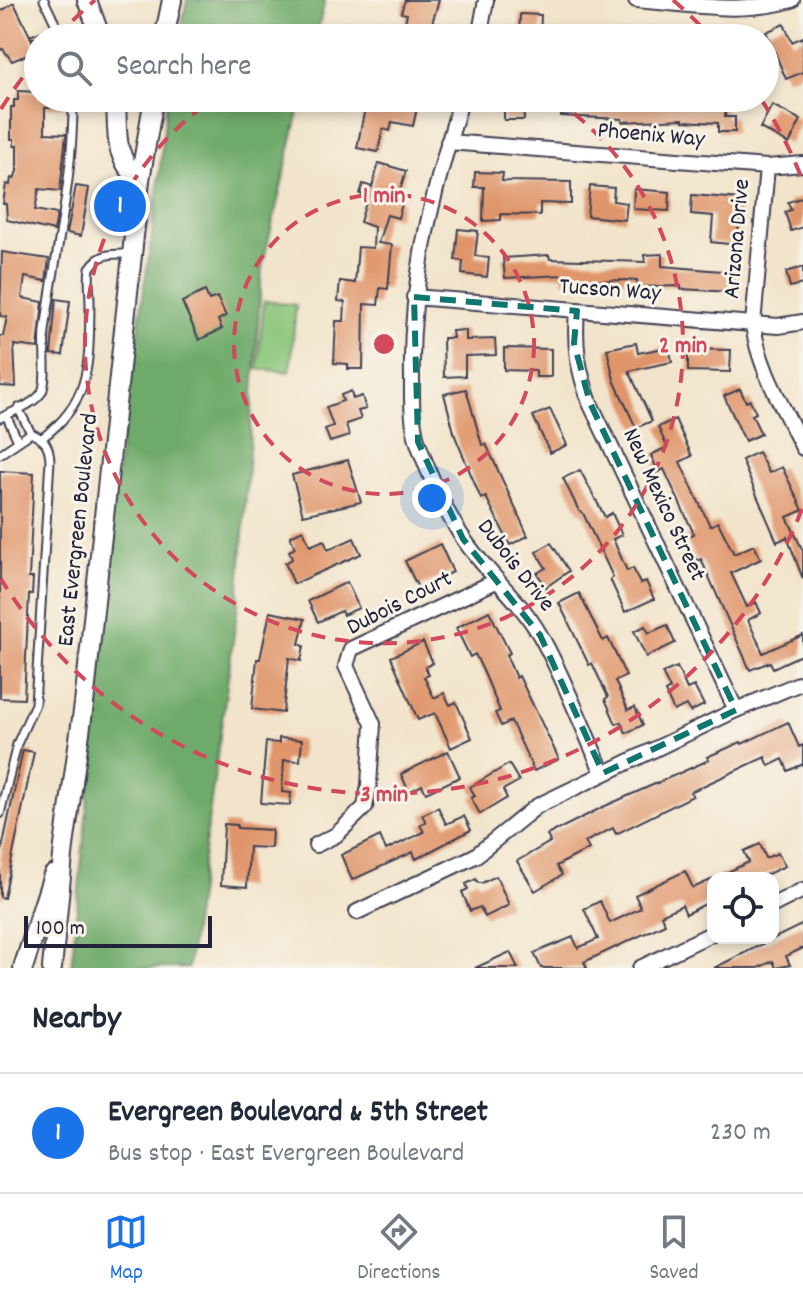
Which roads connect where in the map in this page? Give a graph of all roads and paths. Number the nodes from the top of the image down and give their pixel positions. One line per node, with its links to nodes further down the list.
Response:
1 (44, 0): 7 (lane)
2 (87, 0): 8 (street)
3 (172, 0): 9 (street)
4 (486, 0): 10 (street)
5 (636, 0): 6 (street)
6 (792, 0)
7 (55, 24)
8 (96, 24)
9 (167, 24)
10 (482, 24)
11 (73, 112): 24 (lane)
12 (117, 112): 18 (street)
13 (152, 112): 18 (street, East Evergreen Boulevard)
14 (458, 112): 15 (street, Dubois Drive)
15 (448, 142): 17 (street, Phoenix Way); 20 (street, Dubois Drive)
16 (803, 164): 17 (street, Phoenix Way)
17 (767, 167): 23 (street, Arizona Drive)
18 (140, 180): 19 (street, East Evergreen Boulevard)
19 (132, 254): 27 (lane); 37 (street, East Evergreen Boulevard)
20 (414, 297): 21 (street, Tucson Way); 31 (street, Dubois Drive)
21 (577, 311): 23 (street, Tucson Way); 33 (street, New Mexico Street)
22 (803, 322): 23 (street, Tucson Way)
23 (753, 324): 29 (street, Arizona Drive)
24 (18, 408): 25 (lane); 26 (lane)
25 (3, 416): 28 (lane)
26 (31, 433): 27 (lane); 28 (lane)
27 (42, 438): 35 (lane)
28 (18, 441): 30 (lane)
29 (803, 448)
30 (0, 454)
31 (496, 581): 34 (street, Dubois Drive); 36 (street, Dubois Court)
32 (803, 682): 33 (street)
33 (736, 710): 34 (street)
34 (603, 773): 40 (street)
35 (0, 814)
36 (316, 845)
37 (64, 846): 42 (street); 43 (street, East Evergreen Boulevard)
38 (803, 890): 39 (street)
39 (779, 902)
40 (357, 912)
41 (707, 936): 44 (street)
42 (23, 968)
43 (52, 968)
44 (640, 968)

